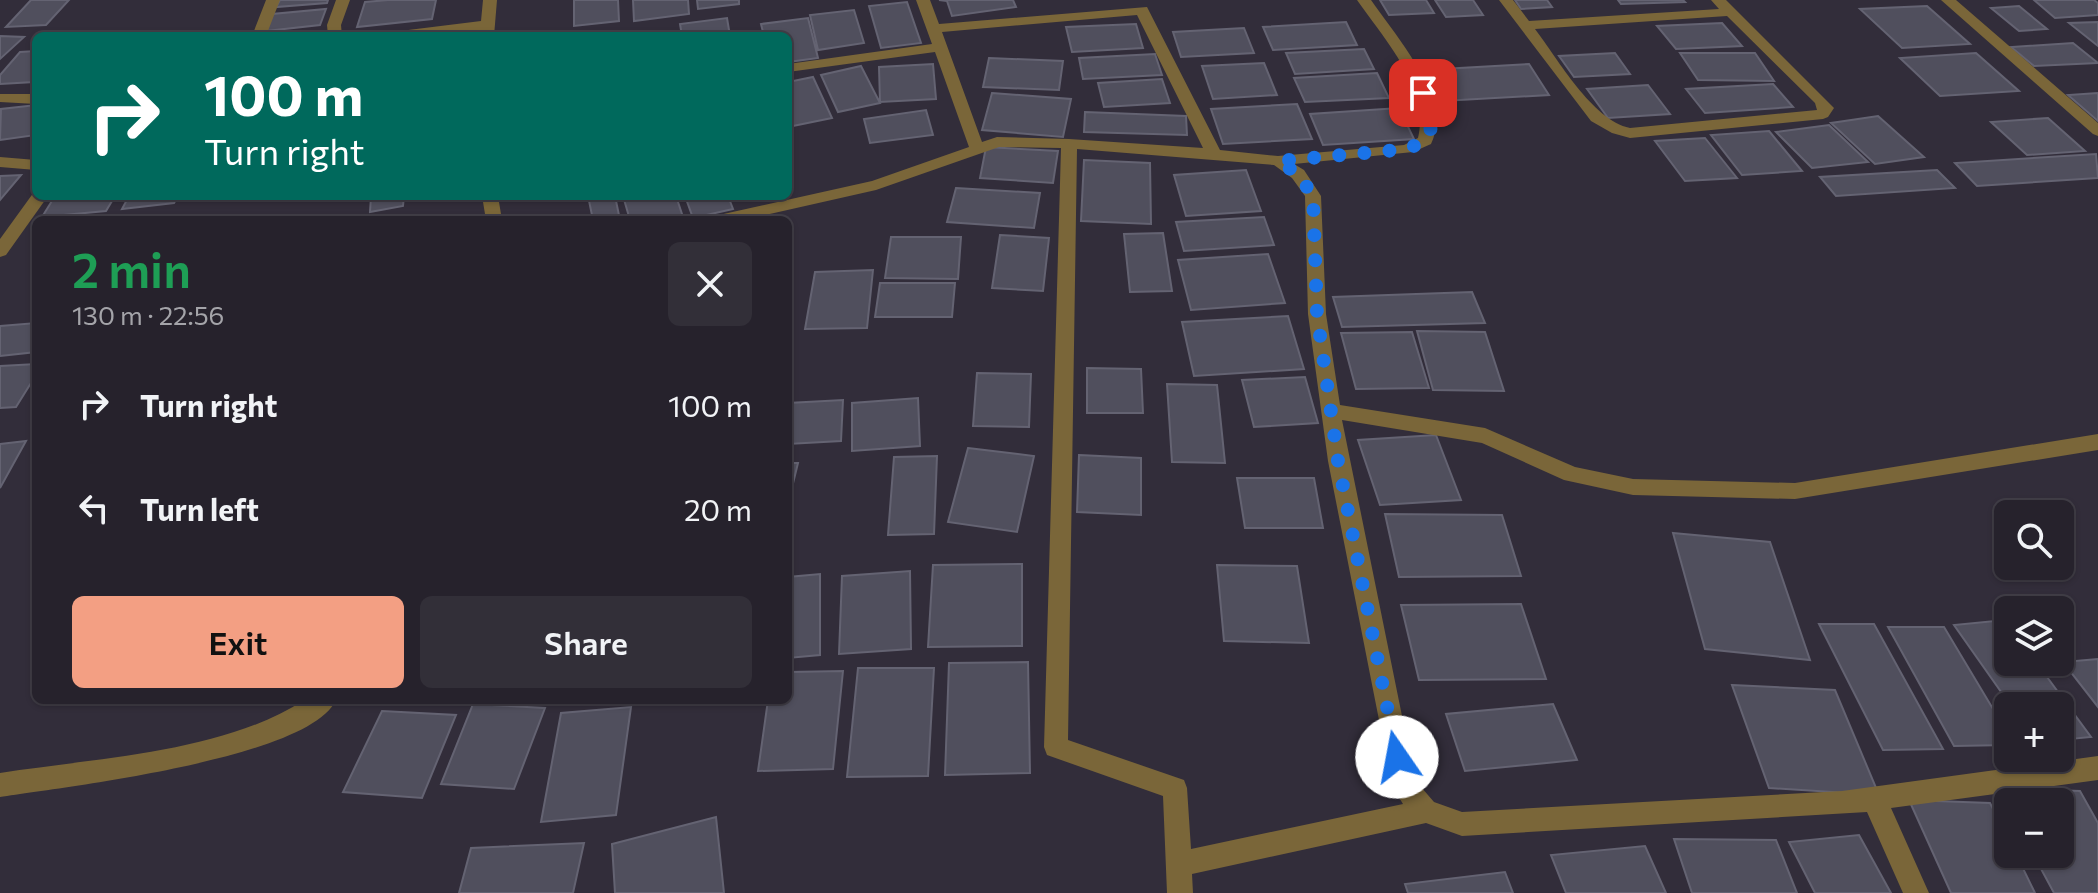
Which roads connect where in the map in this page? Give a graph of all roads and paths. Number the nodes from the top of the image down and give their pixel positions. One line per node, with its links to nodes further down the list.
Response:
1 (273, 0): 13 (street)
2 (343, 0): 14 (street)
3 (490, 0): 12 (street)
4 (923, 0): 15 (street)
5 (1364, 0): 23 (street)
6 (1506, 0): 11 (street)
7 (1718, 0): 10 (street)
8 (1948, 0): 19 (street)
9 (1141, 5): 15 (street); 22 (street)
10 (1730, 12): 11 (street); 11 (street)
11 (1525, 25)
12 (487, 31)
13 (261, 32)
14 (335, 32)
15 (936, 38): 16 (street); 21 (street)
16 (792, 67)
17 (0, 98): 18 (street)
18 (32, 99)
19 (2098, 131)
20 (1069, 144): 21 (street); 22 (street); 36 (street)
21 (978, 151): 27 (street)
22 (1214, 154): 23 (street)
23 (1278, 161): 29 (street)
24 (0, 162): 25 (street)
25 (32, 165)
26 (37, 200): 28 (street)
27 (737, 216)
28 (0, 251)
29 (1331, 411): 30 (street); 35 (street)
30 (2098, 442)
31 (318, 704): 33 (street)
32 (2098, 768): 34 (street)
33 (0, 785)
34 (1874, 800): 35 (street); 38 (street)
35 (1426, 811): 36 (street)
36 (1180, 864): 37 (street)
37 (1180, 893)
38 (1916, 893)

